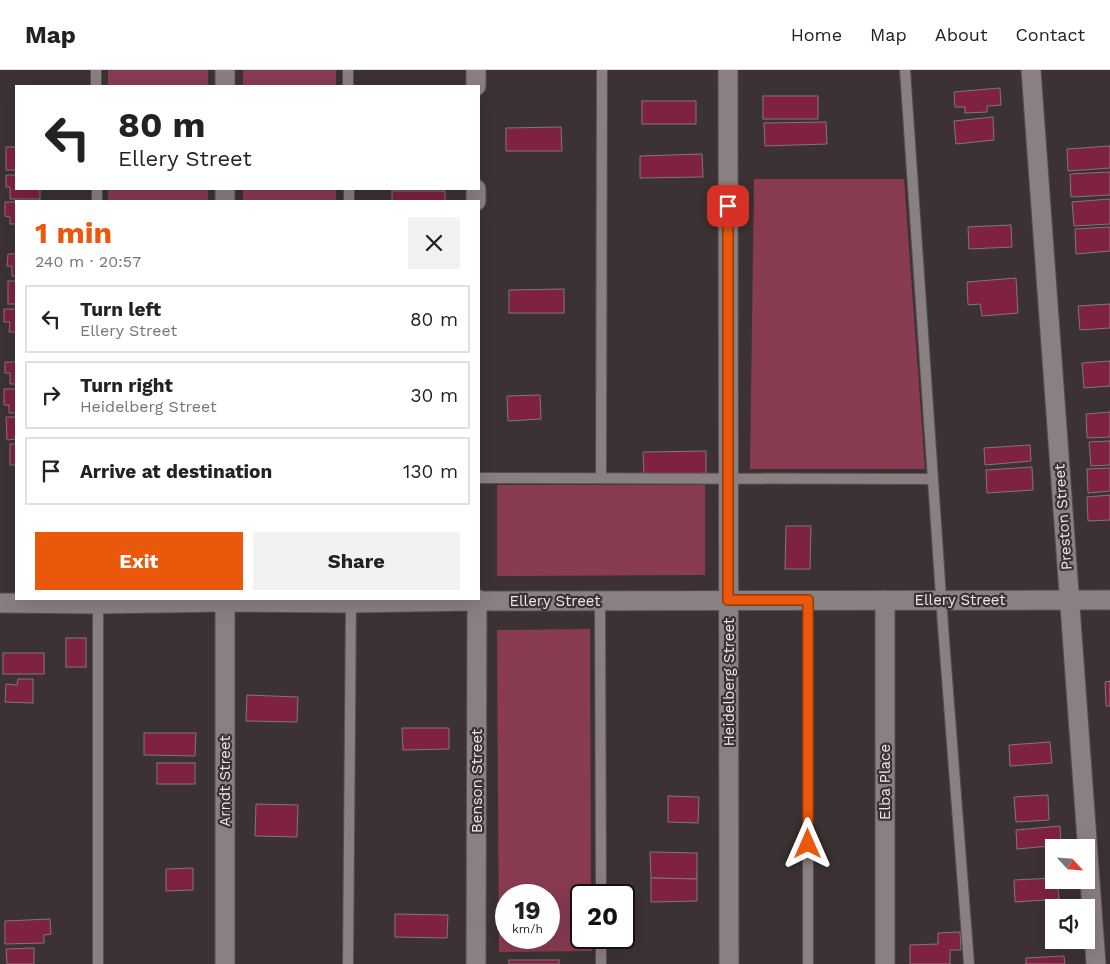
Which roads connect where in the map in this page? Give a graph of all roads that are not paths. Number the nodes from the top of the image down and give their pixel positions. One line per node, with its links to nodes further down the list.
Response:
1 (96, 70): 9 (lane)
2 (225, 70): 10 (street)
3 (348, 70): 11 (lane)
4 (476, 70): 12 (street)
5 (602, 70): 14 (lane)
6 (728, 70): 15 (street, Heidelberg Street)
7 (905, 70): 16 (lane)
8 (1031, 70): 23 (street, Preston Street)
9 (96, 85)
10 (225, 85)
11 (348, 85)
12 (476, 85)
13 (480, 478): 14 (lane)
14 (601, 478): 15 (lane)
15 (728, 479): 16 (lane); 19 (street, Heidelberg Street)
16 (933, 479): 22 (lane)
17 (225, 600): 25 (street, Ellery Street); 26 (street, Ellery Street); 32 (street, Arndt Street)
18 (477, 600): 26 (street, Ellery Street); 27 (street, Ellery Street); 34 (street, Benson Street)
19 (728, 600): 20 (street, Ellery Street); 27 (street, Ellery Street); 36 (street, Heidelberg Street)
20 (808, 600): 21 (street, Ellery Street); 37 (lane)
21 (885, 600): 22 (street, Ellery Street); 38 (street, Elba Place)
22 (942, 600): 23 (street, Ellery Street); 39 (lane)
23 (1069, 600): 24 (street, Ellery Street); 40 (street, Preston Street)
24 (1110, 600)
25 (98, 601): 28 (street, Ellery Street); 31 (lane)
26 (351, 601): 33 (lane)
27 (600, 601): 29 (lane)
28 (0, 602)
29 (601, 884)
30 (601, 949): 35 (lane)
31 (98, 964)
32 (225, 964)
33 (348, 964)
34 (476, 964)
35 (601, 964)
36 (729, 964)
37 (808, 964)
38 (885, 964)
39 (969, 964)
40 (1096, 964)

